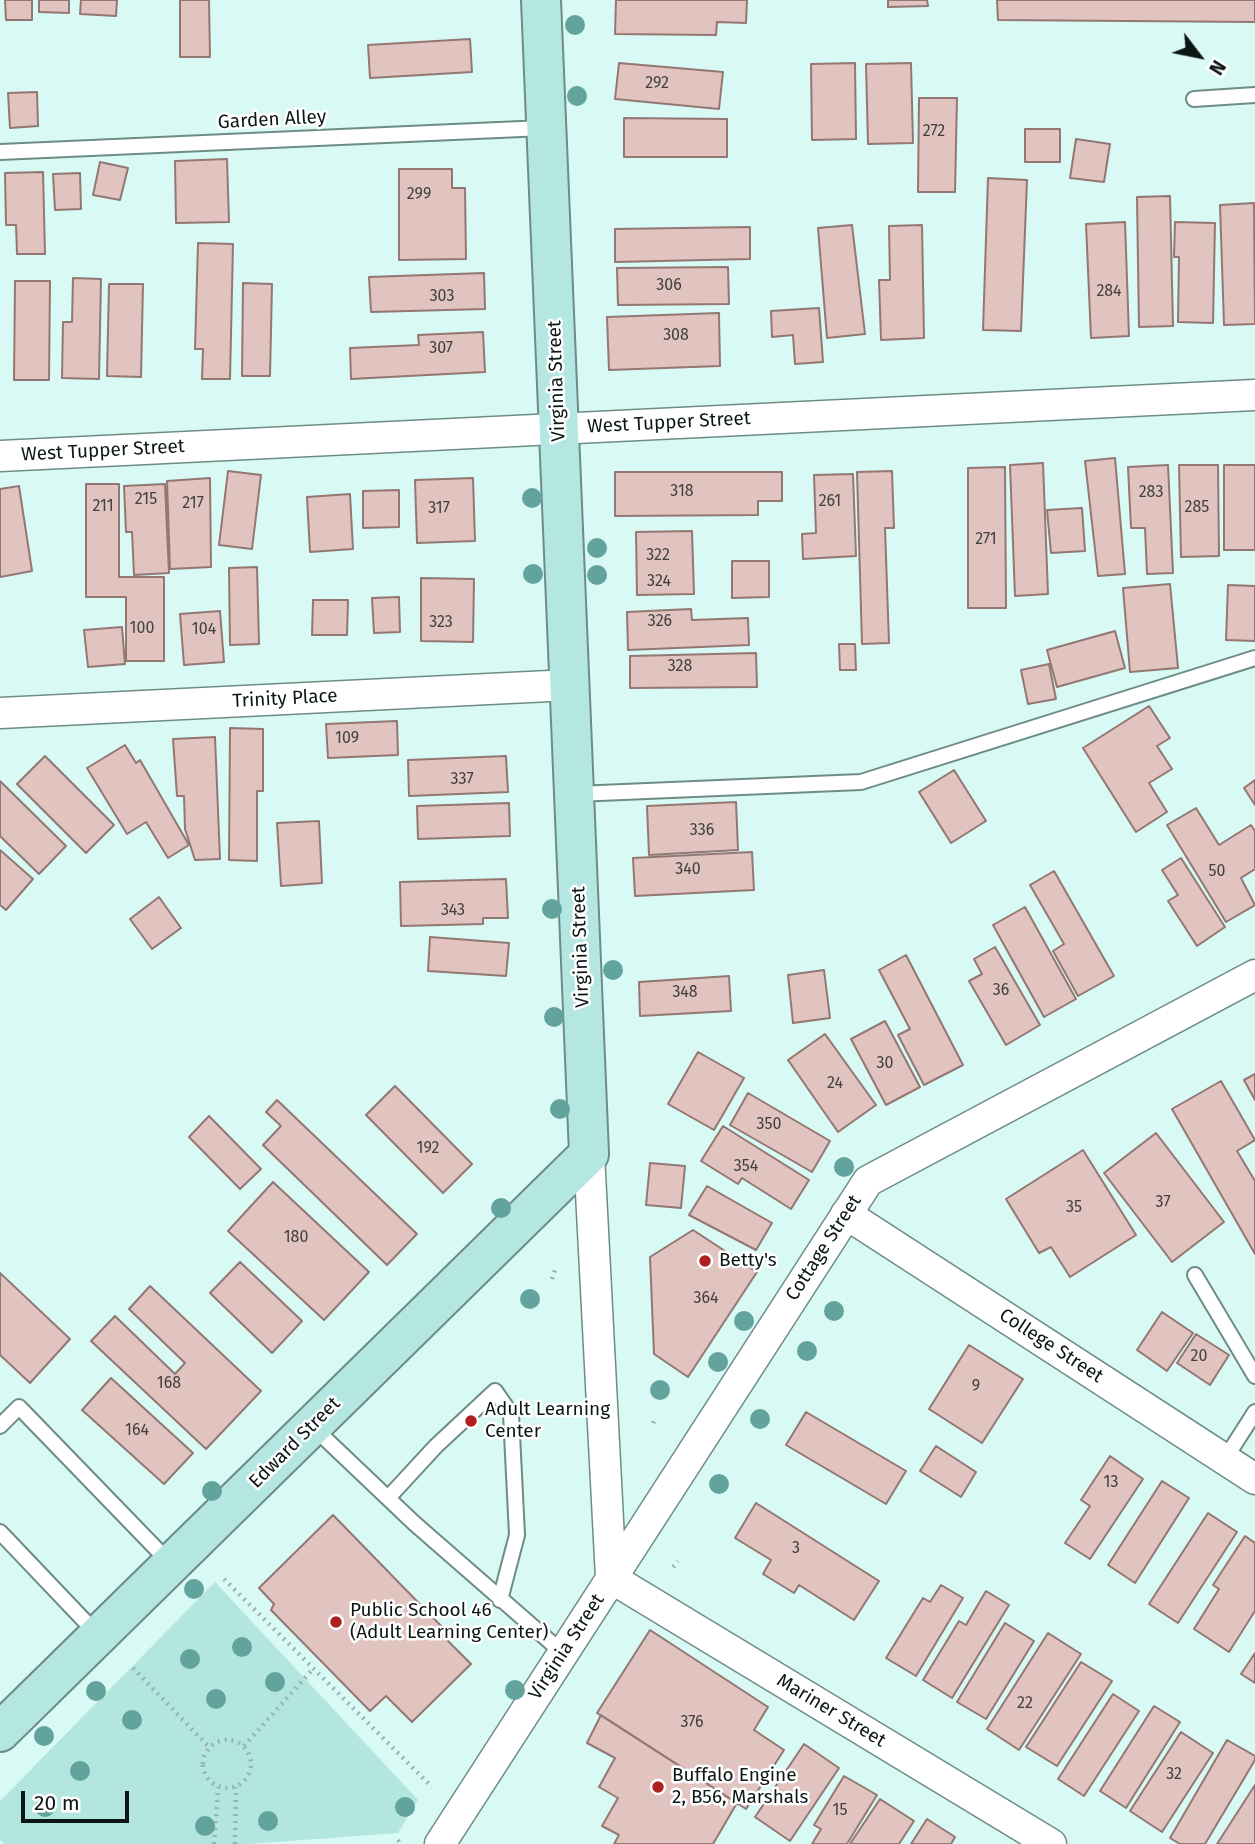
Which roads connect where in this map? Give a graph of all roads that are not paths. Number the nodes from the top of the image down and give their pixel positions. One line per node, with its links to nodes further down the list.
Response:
1 (541, 0): 4 (main road, Virginia Street)
2 (1255, 95): 3 (lane)
3 (1194, 99)
4 (546, 128): 5 (lane, Garden Alley); 7 (main road, Virginia Street)
5 (0, 152)
6 (1255, 395): 7 (street, West Tupper Street)
7 (559, 428): 8 (street, West Tupper Street); 10 (main road, Virginia Street)
8 (0, 456)
9 (1255, 658): 12 (lane)
10 (570, 685): 11 (street, Trinity Place); 12 (main road, Virginia Street)
11 (0, 713)
12 (574, 794): 14 (main road, Virginia Street)
13 (1255, 975): 15 (street, Cottage Street)
14 (589, 1154): 20 (main road, Edward Street); 26 (street, Virginia Street)
15 (846, 1214): 21 (street, College Street); 26 (street, Cottage Street)
16 (1195, 1275): 17 (lane)
17 (1255, 1376)
18 (1255, 1412): 21 (lane)
19 (0, 1426): 25 (lane)
20 (312, 1426): 23 (lane); 25 (main road, Edward Street)
21 (1225, 1459): 22 (street, College Street)
22 (1255, 1479)
23 (388, 1498): 27 (lane); 27 (lane)
24 (0, 1532): 28 (lane)
25 (171, 1564): 28 (main road, Edward Street)
26 (611, 1578): 29 (street, Virginia Street); 32 (street, Mariner Street)
27 (500, 1600): 29 (lane)
28 (98, 1636): 30 (main road, Edward Street)
29 (563, 1653): 31 (street, Virginia Street)
30 (0, 1732)
31 (440, 1844)
32 (1051, 1844)

